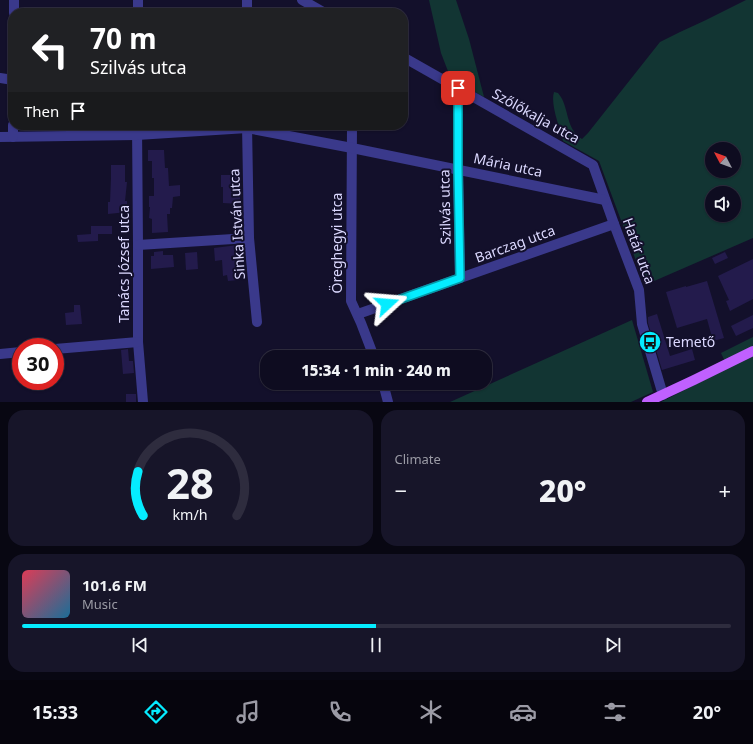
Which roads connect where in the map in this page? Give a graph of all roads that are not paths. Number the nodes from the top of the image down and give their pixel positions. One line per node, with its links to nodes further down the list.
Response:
1 (302, 0): 2 (street)
2 (316, 8)
3 (408, 60): 4 (street, Szőlőkalja utca)
4 (458, 88): 13 (street, Szőlőkalja utca); 14 (street, Szilvás utca)
5 (13, 130): 11 (street)
6 (137, 130): 11 (street, Mária utca); 18 (street, Tanács József utca)
7 (247, 130): 17 (street, Sinka István utca)
8 (262, 130): 12 (street, Mária utca)
9 (352, 130): 12 (street, Öreghegyi utca)
10 (0, 137): 11 (street, Mária utca)
11 (13, 137)
12 (352, 148): 14 (street, Mária utca); 20 (street, Öreghegyi utca)
13 (593, 165): 15 (street, Határ utca)
14 (458, 169): 15 (street, Mária utca); 19 (street, Szilvás utca)
15 (606, 200): 16 (street, Határ utca)
16 (614, 224): 19 (street, Barczag utca); 29 (street, Határ utca)
17 (249, 238): 18 (street); 21 (street, Sinka István utca)
18 (138, 245): 22 (street, Tanács József utca)
19 (460, 278): 20 (street, Barczag utca)
20 (358, 314): 24 (street, Öreghegyi utca)
21 (257, 322)
22 (138, 342): 23 (street); 30 (street, Tanács József utca)
23 (64, 348)
24 (371, 350)
25 (753, 351): 29 (main road)
26 (12, 353): 27 (street)
27 (0, 354)
28 (385, 390): 31 (street)
29 (663, 395): 32 (main road)
30 (142, 402)
31 (388, 402)
32 (647, 402)

